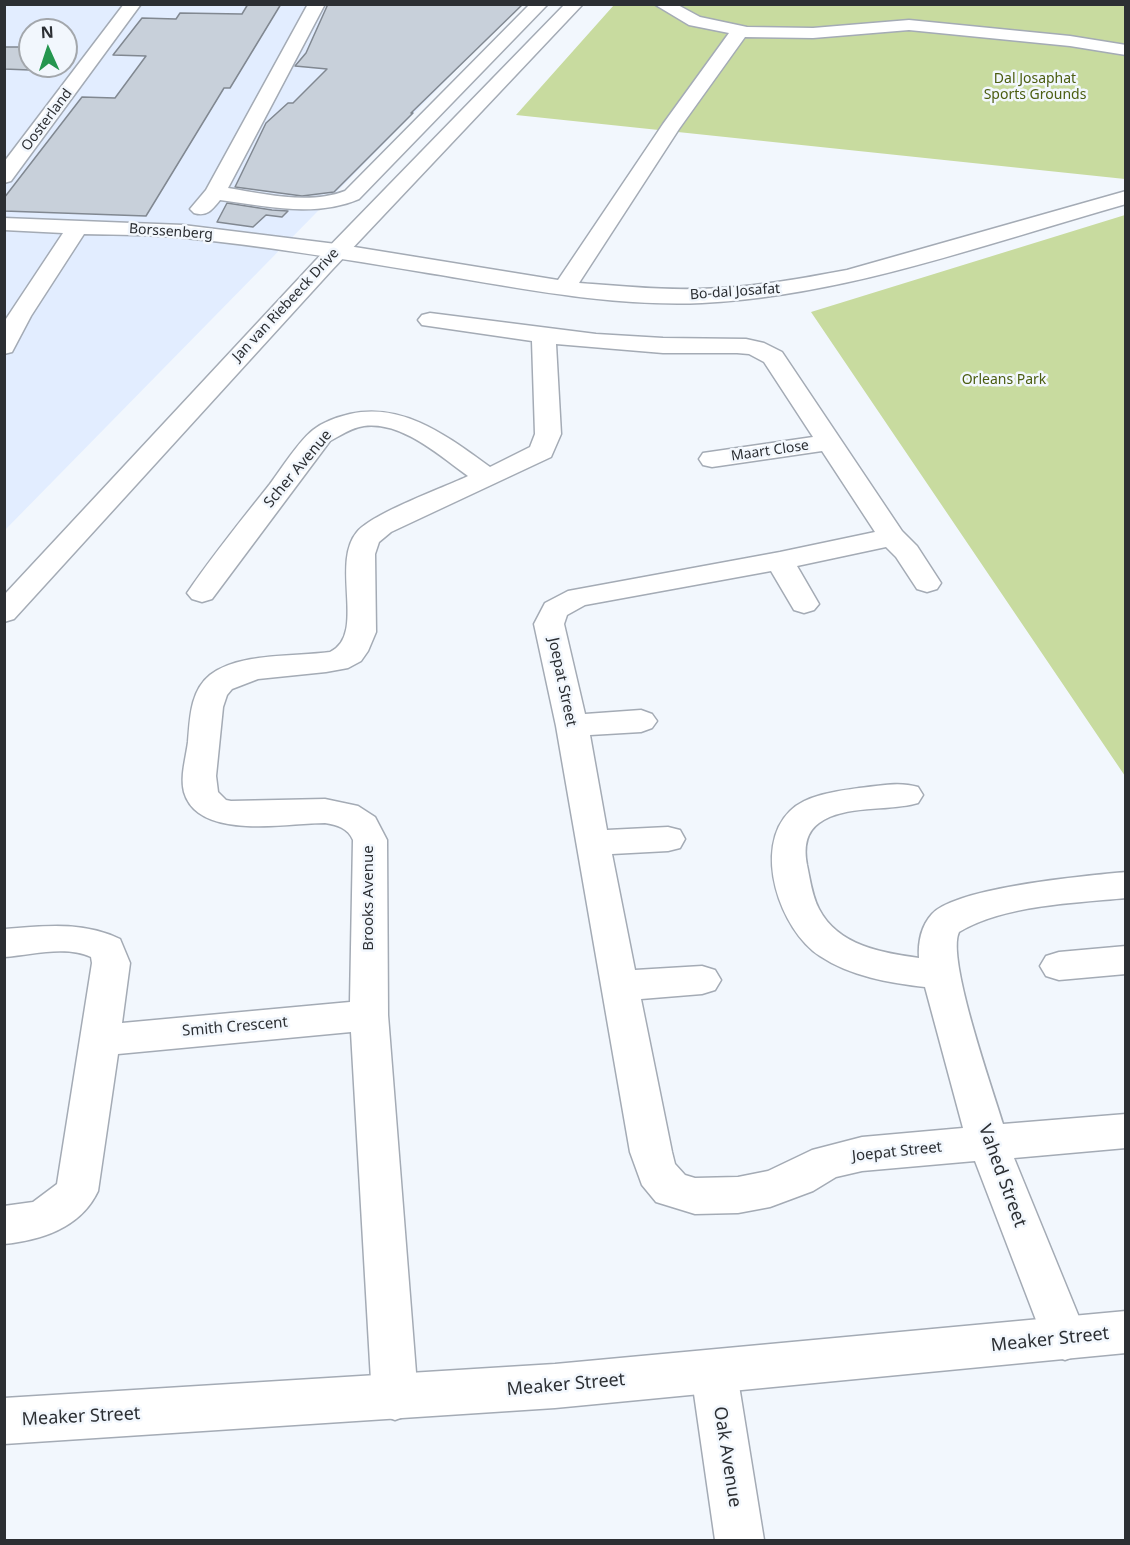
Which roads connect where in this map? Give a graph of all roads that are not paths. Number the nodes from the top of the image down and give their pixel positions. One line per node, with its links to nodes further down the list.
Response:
1 (133, 4): 10 (street, Oosterland)
2 (317, 4): 11 (street)
3 (540, 4): 11 (street)
4 (575, 4): 16 (street, Jan van Riebeeck Drive)
5 (662, 4): 8 (street)
6 (908, 6): 7 (street)
7 (891, 25): 8 (street); 9 (street)
8 (740, 31): 17 (street)
9 (1125, 50)
10 (4, 177)
11 (215, 193): 15 (street)
12 (1125, 197): 17 (street, Bo-dal Josafat)
13 (4, 224): 14 (street, Borssenberg)
14 (77, 227): 15 (street, Borssenberg); 20 (street)
15 (183, 231): 16 (street, Borssenberg)
16 (336, 251): 17 (street, Bo-dal Josafat); 29 (street, Jan van Riebeeck Drive)
17 (564, 288)
18 (429, 320): 19 (street)
19 (544, 336): 21 (street); 23 (street, Brooks Avenue)
20 (4, 347)
21 (829, 442): 22 (street, Maart Close); 24 (street)
22 (712, 459)
23 (488, 478): 27 (street, Scher Avenue); 42 (street, Brooks Avenue)
24 (892, 537): 25 (street, Joepat Street); 26 (street)
25 (780, 561): 28 (street); 31 (street, Joepat Street)
26 (927, 583)
27 (202, 593)
28 (804, 604)
29 (4, 613)
30 (641, 722): 31 (street)
31 (572, 726): 34 (street, Joepat Street)
32 (906, 795): 41 (street)
33 (668, 838): 34 (street)
34 (592, 843): 40 (street, Joepat Street)
35 (1125, 885): 41 (street, Vahed Street)
36 (4, 943): 43 (street)
37 (1125, 960): 38 (street)
38 (1059, 966)
39 (702, 980): 40 (street)
40 (621, 986): 45 (street, Joepat Street)
41 (944, 992): 45 (street, Vahed Street)
42 (369, 1015): 43 (street, Smith Crescent); 50 (street, Brooks Avenue)
43 (101, 1040): 46 (street)
44 (1125, 1131): 45 (street, Joepat Street)
45 (988, 1143): 48 (street, Vahed Street)
46 (4, 1226)
47 (1125, 1332): 48 (street, Meaker Street)
48 (1065, 1339): 49 (street, Meaker Street)
49 (714, 1373): 50 (street, Meaker Street); 52 (street, Oak Avenue)
50 (395, 1398): 51 (street, Meaker Street)
51 (4, 1421)
52 (740, 1540)

